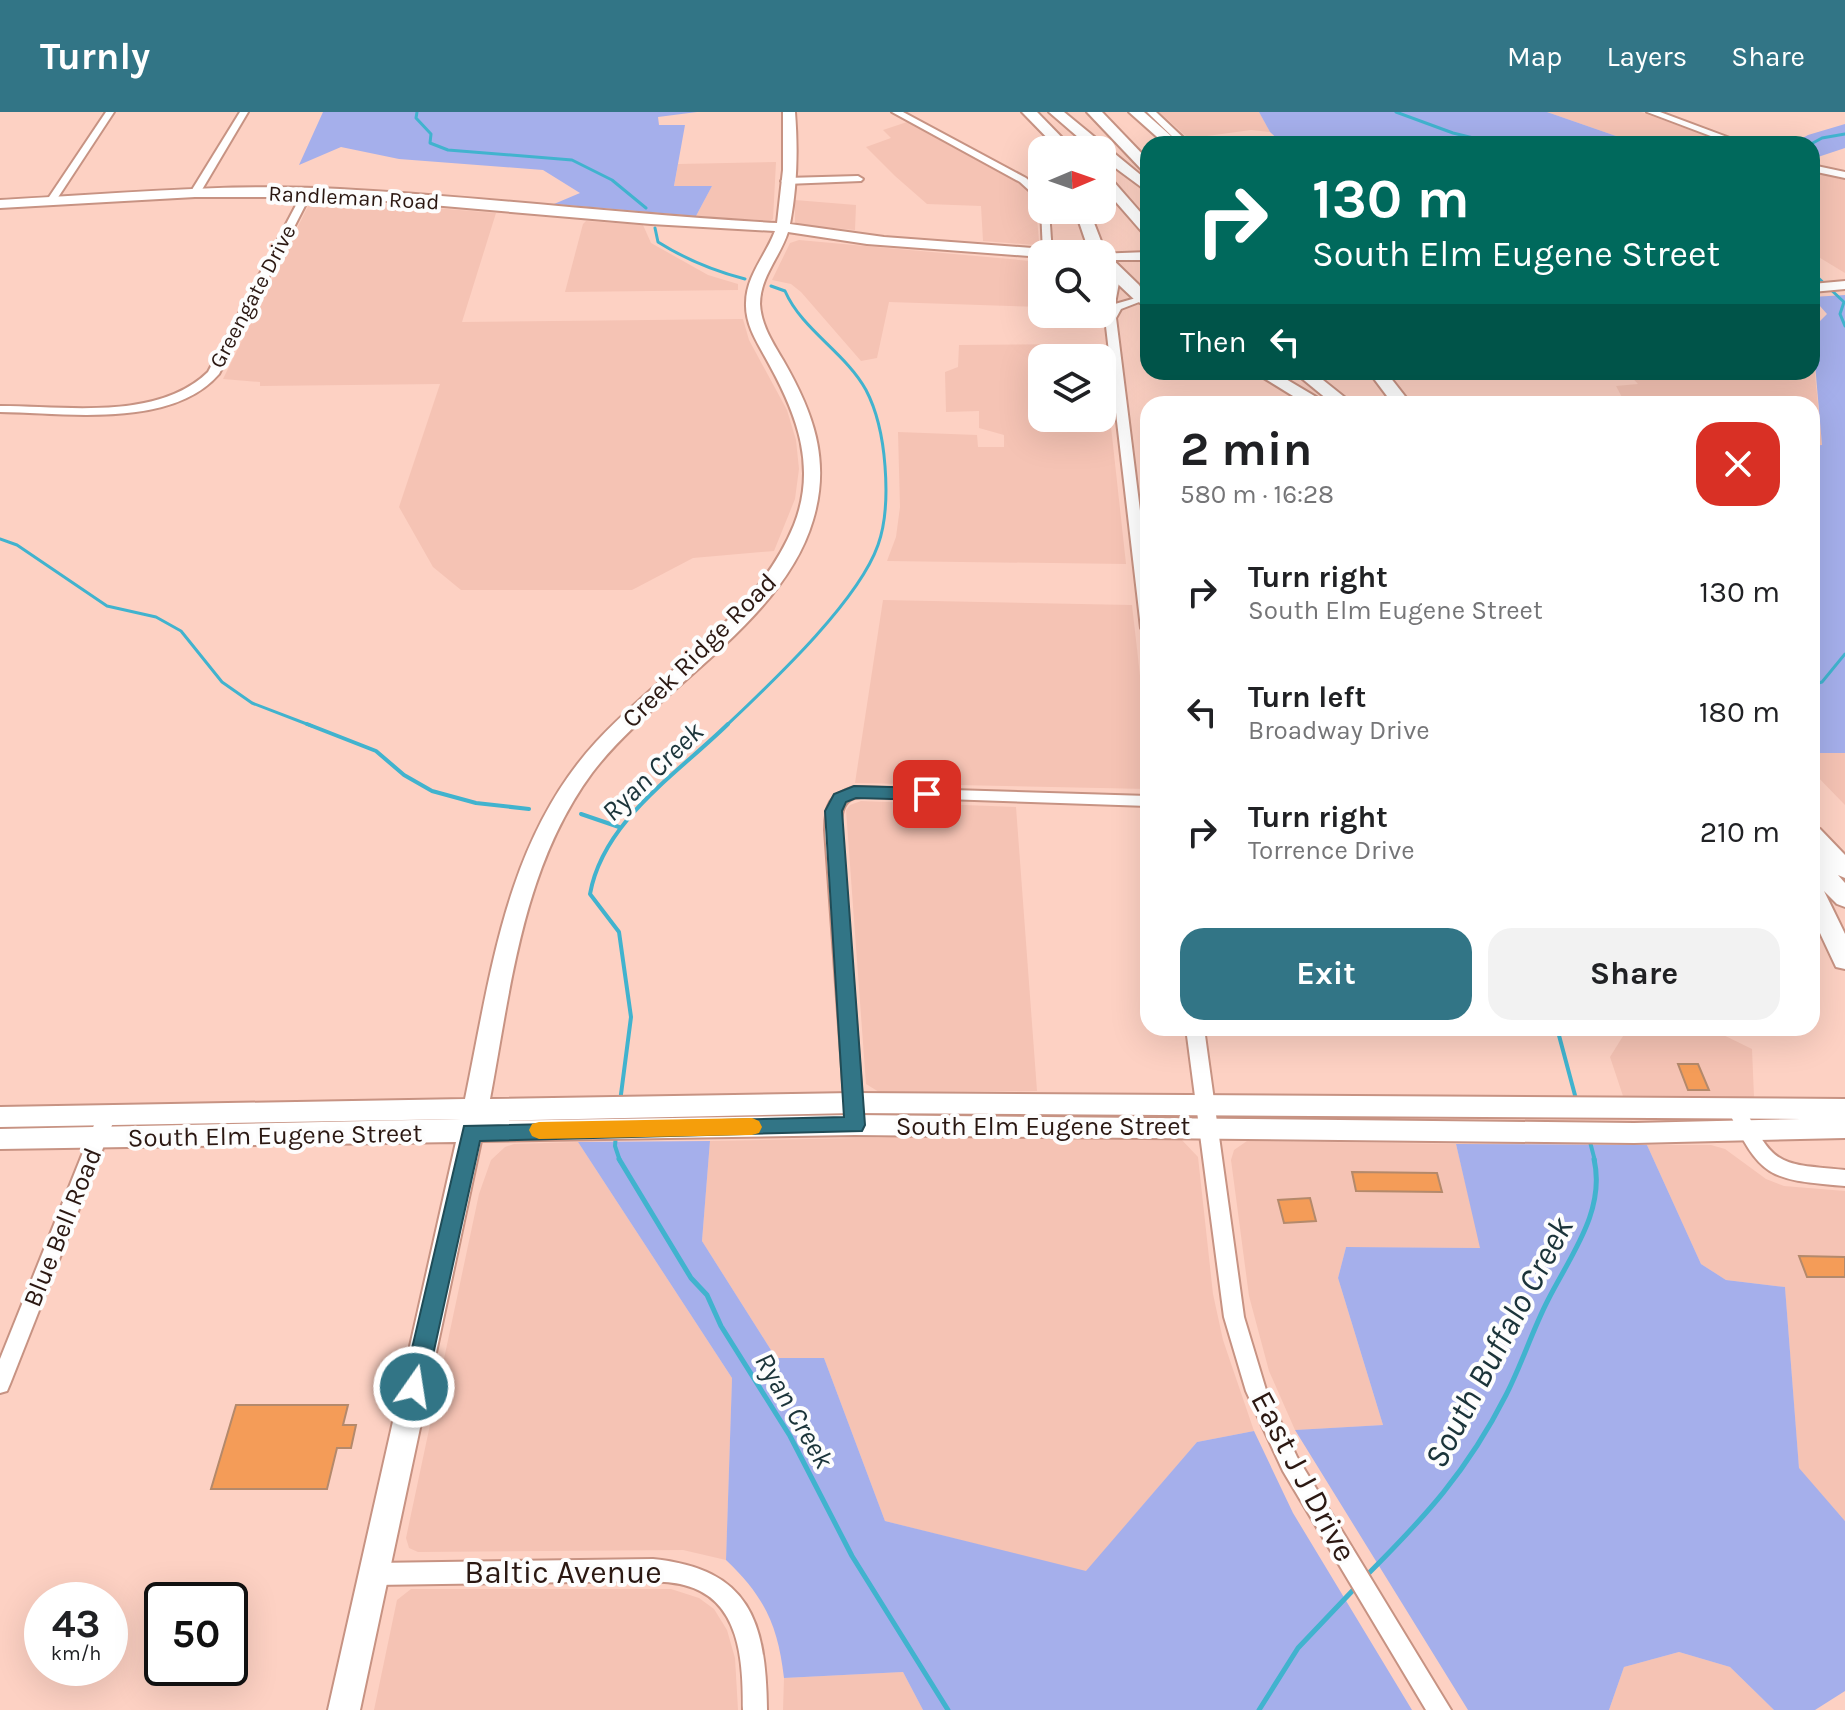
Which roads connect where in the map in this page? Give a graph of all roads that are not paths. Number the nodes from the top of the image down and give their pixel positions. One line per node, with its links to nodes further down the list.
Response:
1 (110, 112): 33 (street)
2 (244, 112): 31 (street)
3 (789, 112): 27 (main road, Creek Ridge Road)
4 (896, 112): 29 (street)
5 (1056, 112): 16 (highway)
6 (1094, 112): 22 (highway)
7 (1113, 112): 17 (highway)
8 (1122, 112): 18 (highway)
9 (1136, 112): 19 (highway)
10 (1151, 112): 20 (street)
11 (1651, 112): 21 (street)
12 (1038, 115): 13 (highway); 14 (highway); 15 (highway)
13 (1049, 136)
14 (1055, 136)
15 (1063, 136)
16 (1085, 136)
17 (1146, 136)
18 (1147, 136)
19 (1164, 136)
20 (1176, 136)
21 (1718, 136)
22 (1140, 160)
23 (1116, 162): 28 (highway)
24 (1820, 170): 25 (street)
25 (1845, 175)
26 (858, 179): 27 (street)
27 (786, 181): 38 (main road, Creek Ridge Road)
28 (1140, 181)
29 (1028, 184)
30 (307, 192): 31 (main road, Randleman Road); 38 (main road, Randleman Road); 57 (street, Greengate Drive)
31 (195, 193): 33 (main road, Randleman Road)
32 (1116, 193): 36 (highway)
33 (50, 203): 34 (main road, Randleman Road)
34 (0, 204)
35 (1116, 204): 37 (highway)
36 (1140, 221)
37 (1140, 229)
38 (781, 230): 39 (main road, Randleman Road); 74 (main road, Creek Ridge Road)
39 (1028, 251)
40 (1140, 256): 41 (main road)
41 (1116, 257)
42 (1116, 270): 46 (street)
43 (1116, 277): 47 (main road)
44 (1845, 285): 45 (main road)
45 (1820, 287)
46 (1140, 294)
47 (1140, 297)
48 (1140, 302): 49 (street)
49 (1116, 309)
50 (1112, 328): 58 (street)
51 (1276, 380): 54 (highway)
52 (1312, 380): 55 (highway)
53 (1383, 380): 56 (highway)
54 (1305, 396)
55 (1334, 396)
56 (1396, 396)
57 (0, 409)
58 (1140, 561)
59 (1140, 801): 71 (street)
60 (1820, 826): 62 (highway)
61 (1820, 843): 63 (highway)
62 (1845, 849)
63 (1845, 869)
64 (1820, 871): 65 (highway)
65 (1845, 898)
66 (1820, 907): 67 (highway)
67 (1845, 960)
68 (1196, 1036): 72 (street, East J J Drive)
69 (1736, 1108): 70 (main road, South Elm Eugene Street); 75 (main road, South Elm Eugene Street); 78 (street)
70 (1845, 1109)
71 (854, 1114): 72 (main road, South Elm Eugene Street); 74 (main road, South Elm Eugene Street)
72 (1205, 1115): 75 (main road, South Elm Eugene Street); 85 (street, East J J Drive)
73 (0, 1117): 76 (main road, South Elm Eugene Street)
74 (473, 1121): 76 (main road, South Elm Eugene Street); 82 (main road, Creek Ridge Road)
75 (1630, 1121): 78 (main road, South Elm Eugene Street)
76 (103, 1126): 79 (main road, South Elm Eugene Street); 81 (street, Blue Bell Road)
77 (1845, 1128): 78 (main road, South Elm Eugene Street)
78 (1747, 1131): 80 (street)
79 (0, 1139)
80 (1845, 1178)
81 (0, 1384)
82 (374, 1574): 83 (main road, Creek Ridge Road); 84 (street, Baltic Avenue)
83 (344, 1710)
84 (755, 1710)
85 (1439, 1710)

